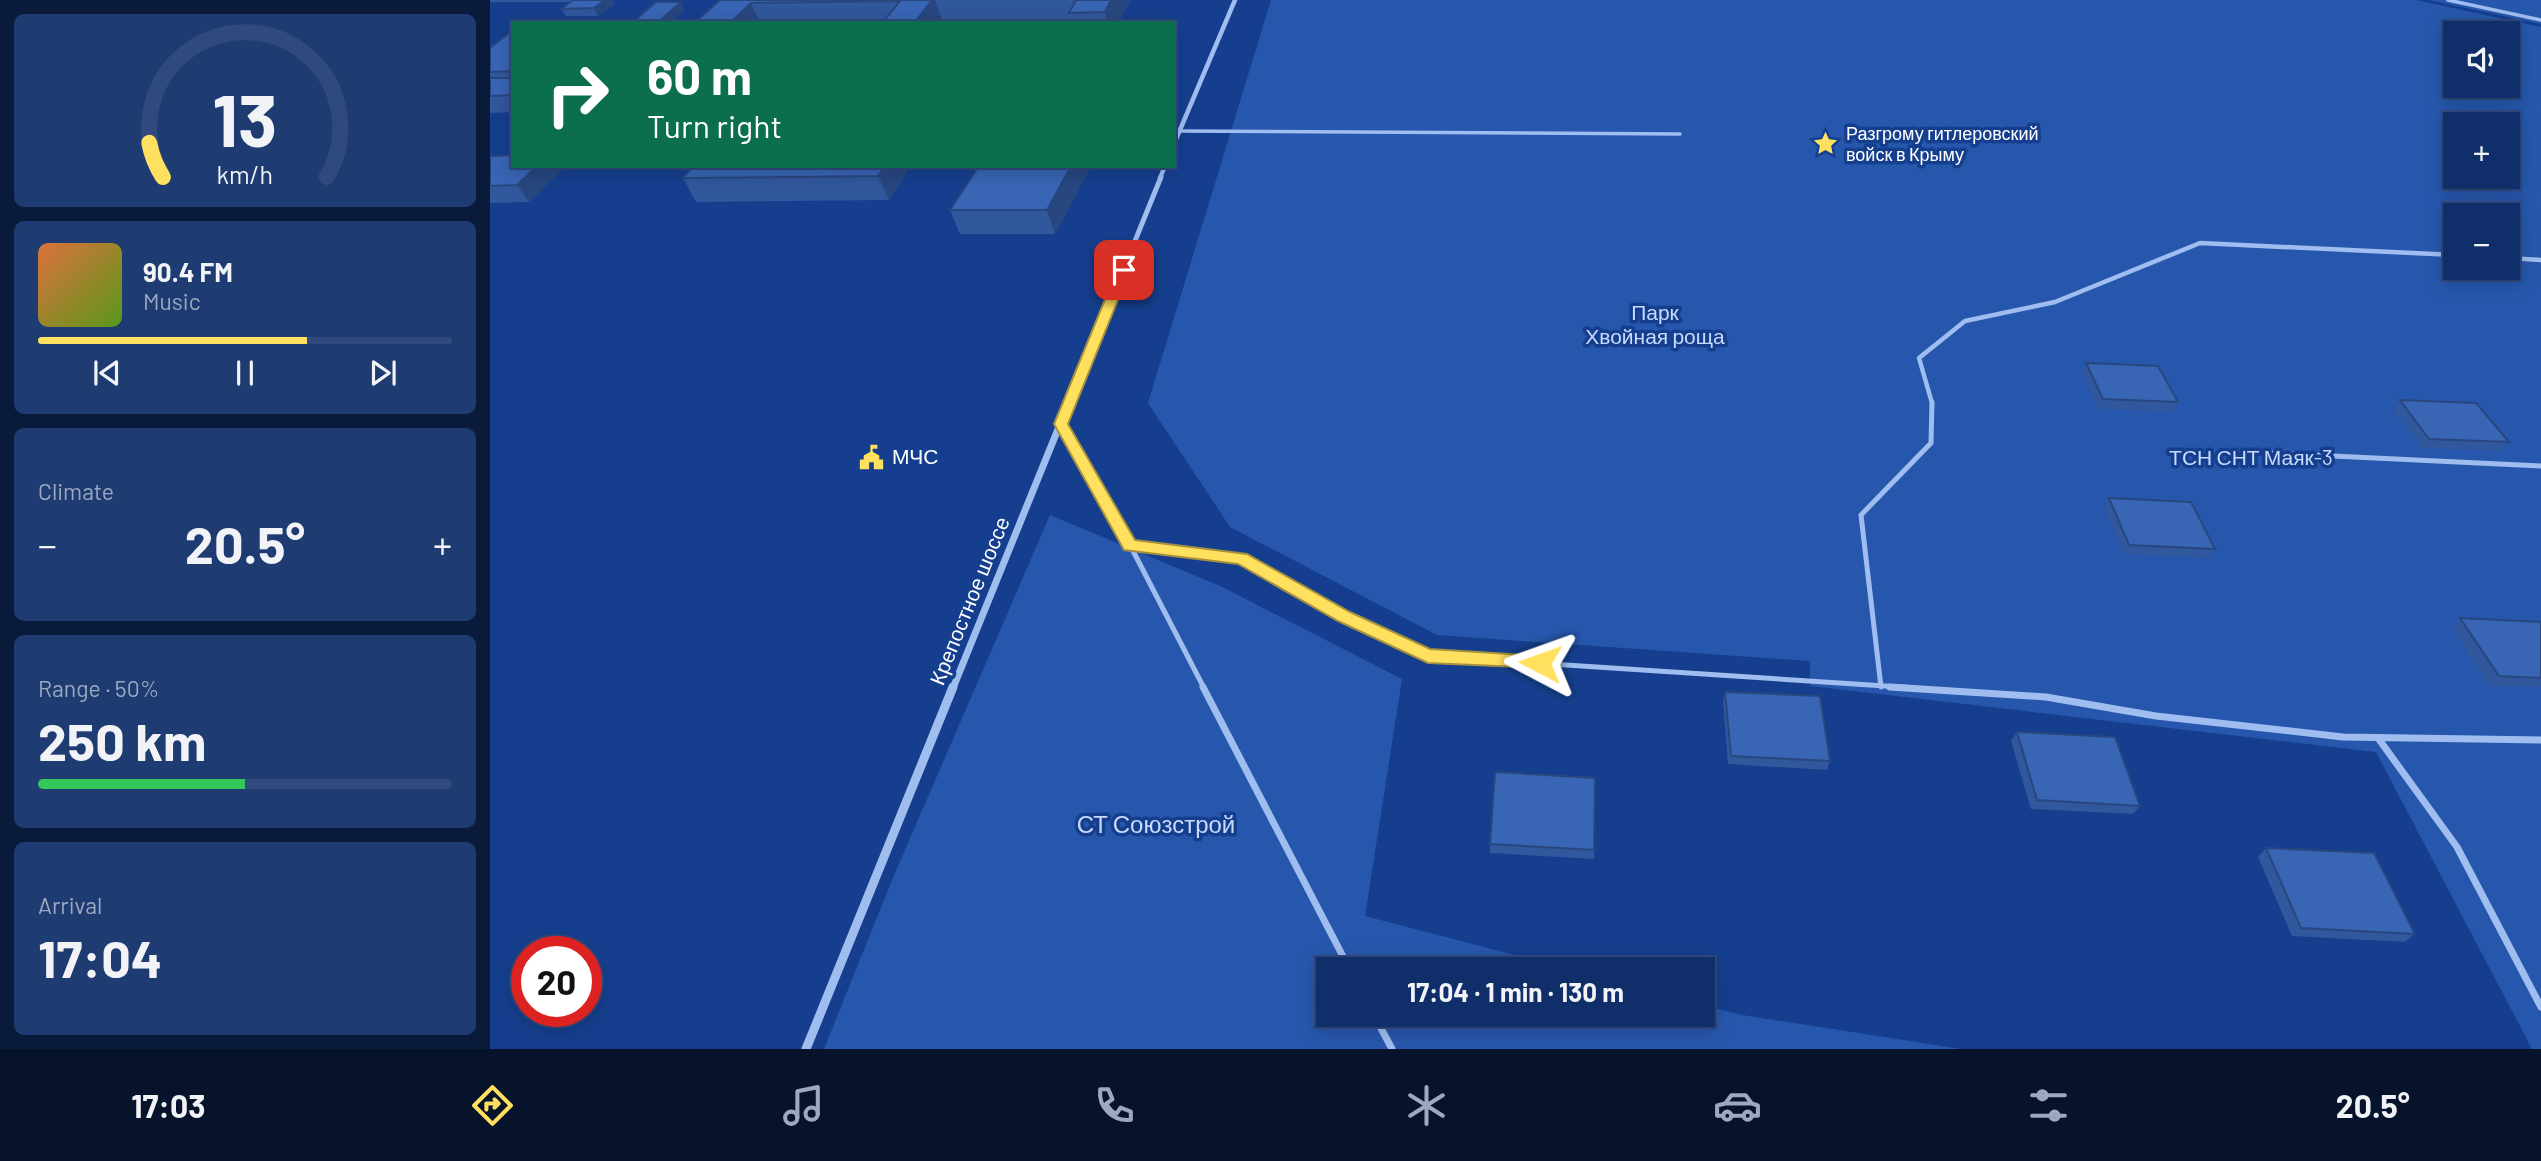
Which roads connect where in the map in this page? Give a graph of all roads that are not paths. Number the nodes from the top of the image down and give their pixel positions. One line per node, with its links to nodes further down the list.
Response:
1 (1235, 0): 4 (street)
2 (2448, 0): 3 (lane)
3 (2541, 20)
4 (1180, 131): 5 (lane); 6 (street)
5 (1680, 134)
6 (1176, 140)
7 (1164, 168): 11 (street, Крепостное шоссе)
8 (2443, 254): 15 (lane)
9 (2520, 259): 10 (lane)
10 (2541, 260)
11 (1061, 424): 14 (lane); 21 (street, Крепостное шоссе)
12 (2270, 453): 13 (lane)
13 (2541, 466)
14 (1130, 545): 15 (lane); 18 (lane)
15 (1881, 687): 16 (lane)
16 (2378, 738): 17 (lane); 19 (lane)
17 (2541, 740)
18 (1343, 957)
19 (2541, 1007)
20 (1380, 1027): 22 (lane)
21 (806, 1049)
22 (1392, 1049)

